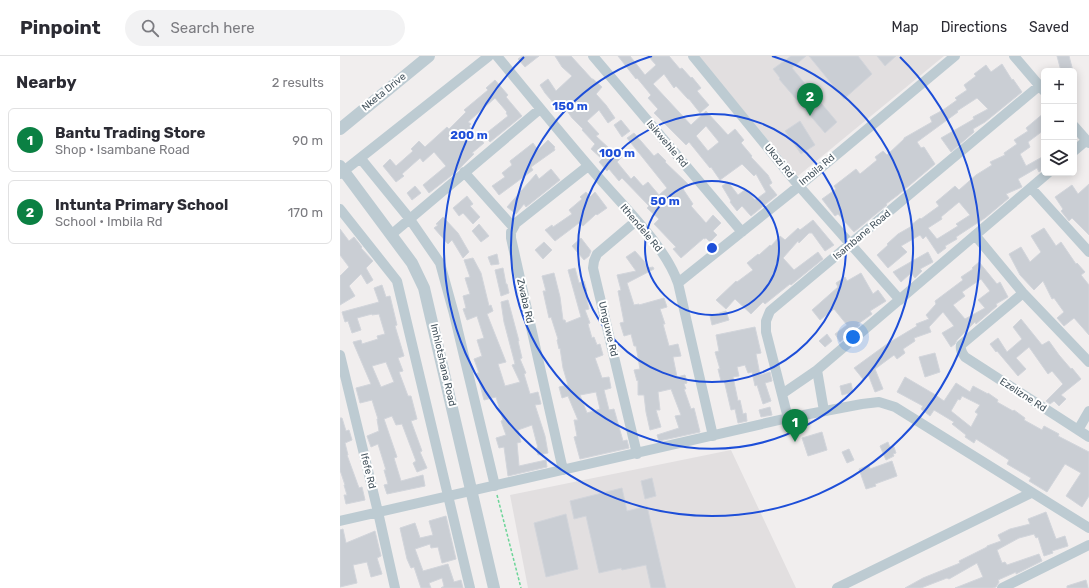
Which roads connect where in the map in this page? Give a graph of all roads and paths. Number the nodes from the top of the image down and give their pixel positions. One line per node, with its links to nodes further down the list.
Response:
1 (429, 56): 11 (street, Nketa Drive)
2 (489, 56): 16 (street)
3 (497, 56): 9 (street, Ithendele Rd)
4 (592, 56): 27 (street, Isikwehle Rd)
5 (693, 56): 21 (street, Ukozi Rd)
6 (955, 56): 21 (street, Imbila Rd)
7 (1014, 56): 8 (street)
8 (1041, 89): 30 (street, Isambane Road)
9 (540, 109): 17 (street, Ithendele Rd); 19 (street)
10 (340, 116): 11 (street)
11 (353, 118): 12 (street, Nketa Drive)
12 (340, 129)
13 (1077, 129): 14 (street)
14 (1088, 142): 15 (street)
15 (1077, 149)
16 (361, 159): 18 (street); 24 (street)
17 (588, 166): 25 (street, Ithendele Rd); 26 (street)
18 (341, 170): 28 (street, Imhlotshana Road)
19 (464, 172): 24 (street); 26 (street)
20 (1045, 176): 22 (street)
21 (799, 186): 27 (street, Imbila Rd); 30 (street, Ukozi Rd)
22 (1031, 188): 29 (street); 31 (street)
23 (340, 209): 50 (street)
24 (409, 218): 28 (street); 47 (street)
25 (636, 220): 32 (street, Ithendele Rd); 45 (street, Umguwe Rd)
26 (512, 227): 46 (street, Zwaba Rd)
27 (742, 232): 32 (street, Imbila Rd)
28 (392, 234): 48 (street, Imhlotshana Road)
29 (975, 236): 33 (street); 34 (street)
30 (851, 245): 34 (street, Ukozi Rd); 38 (street, Isambane Road)
31 (1089, 252)
32 (678, 283): 43 (street, Ithendele Rd)
33 (1023, 293): 36 (street); 42 (street, Ezelizne Rd)
34 (900, 300): 37 (street)
35 (340, 355): 51 (street, Ifefe Rd)
36 (1089, 362)
37 (817, 370): 38 (street); 39 (street)
38 (782, 394): 41 (street, Isambane Road)
39 (824, 411): 41 (street); 49 (street)
40 (1089, 412): 42 (street)
41 (788, 418): 43 (street)
42 (1078, 430): 44 (street, Ezelizne Rd)
43 (713, 436): 45 (street)
44 (1089, 437)
45 (637, 454): 46 (street)
46 (563, 470): 47 (street)
47 (495, 486): 48 (street); 58 (path)
48 (472, 491): 50 (street); 57 (street, Imhlotshana Road)
49 (1031, 493): 53 (street); 59 (street)
50 (448, 496): 51 (street); 56 (street)
51 (378, 512): 52 (street); 55 (street, Ifefe Rd)
52 (340, 521)
53 (1089, 528)
54 (1089, 545): 60 (street)
55 (395, 588)
56 (470, 588)
57 (494, 588)
58 (521, 588)
59 (837, 588)
60 (1002, 588)

